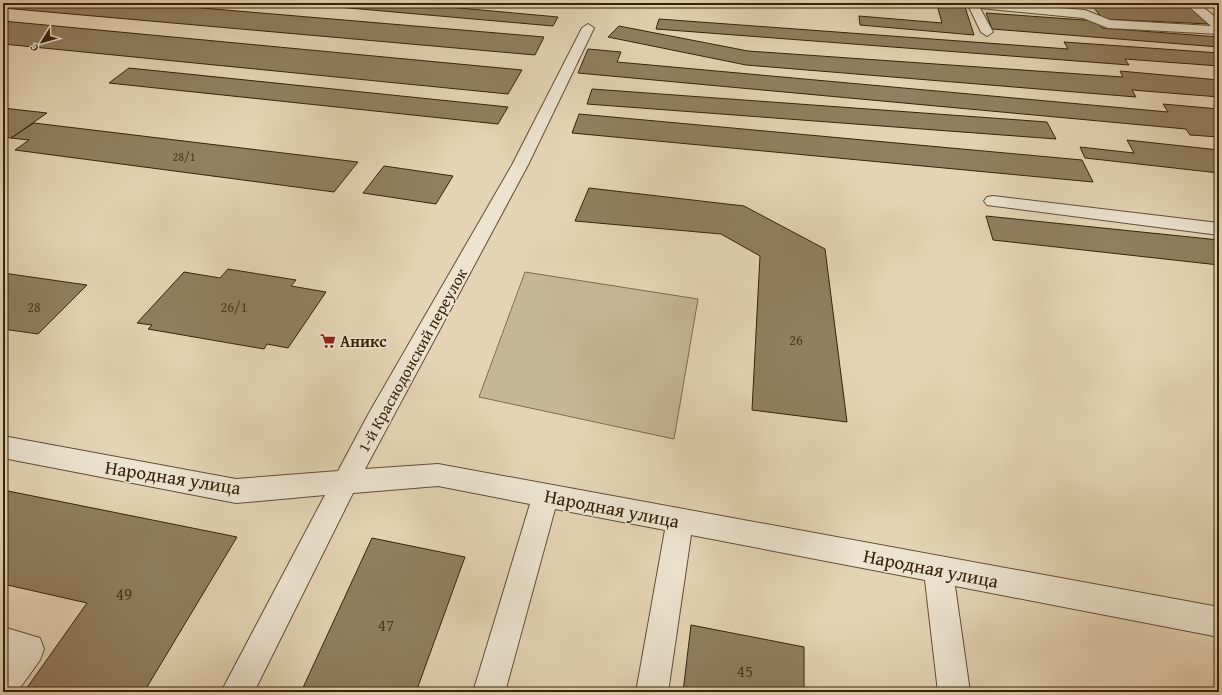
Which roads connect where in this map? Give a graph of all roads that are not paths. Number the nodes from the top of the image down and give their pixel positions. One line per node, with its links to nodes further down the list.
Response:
1 (1191, 3): 2 (street)
2 (1219, 26)
3 (588, 28): 9 (street, 1-й Краснодонский переулок)
4 (1219, 30): 5 (street)
5 (987, 32)
6 (993, 201): 7 (street)
7 (1219, 229)
8 (3, 447): 9 (street, Народная улица)
9 (345, 483): 10 (street, Народная улица); 16 (street, 1-й Краснодонский переулок)
10 (546, 495): 11 (street, Народная улица); 17 (street)
11 (680, 521): 12 (street, Народная улица); 18 (street)
12 (938, 569): 13 (street, Народная улица); 19 (street)
13 (1219, 622)
14 (3, 642): 15 (street)
15 (3, 684)
16 (237, 692)
17 (489, 692)
18 (652, 692)
19 (954, 692)

